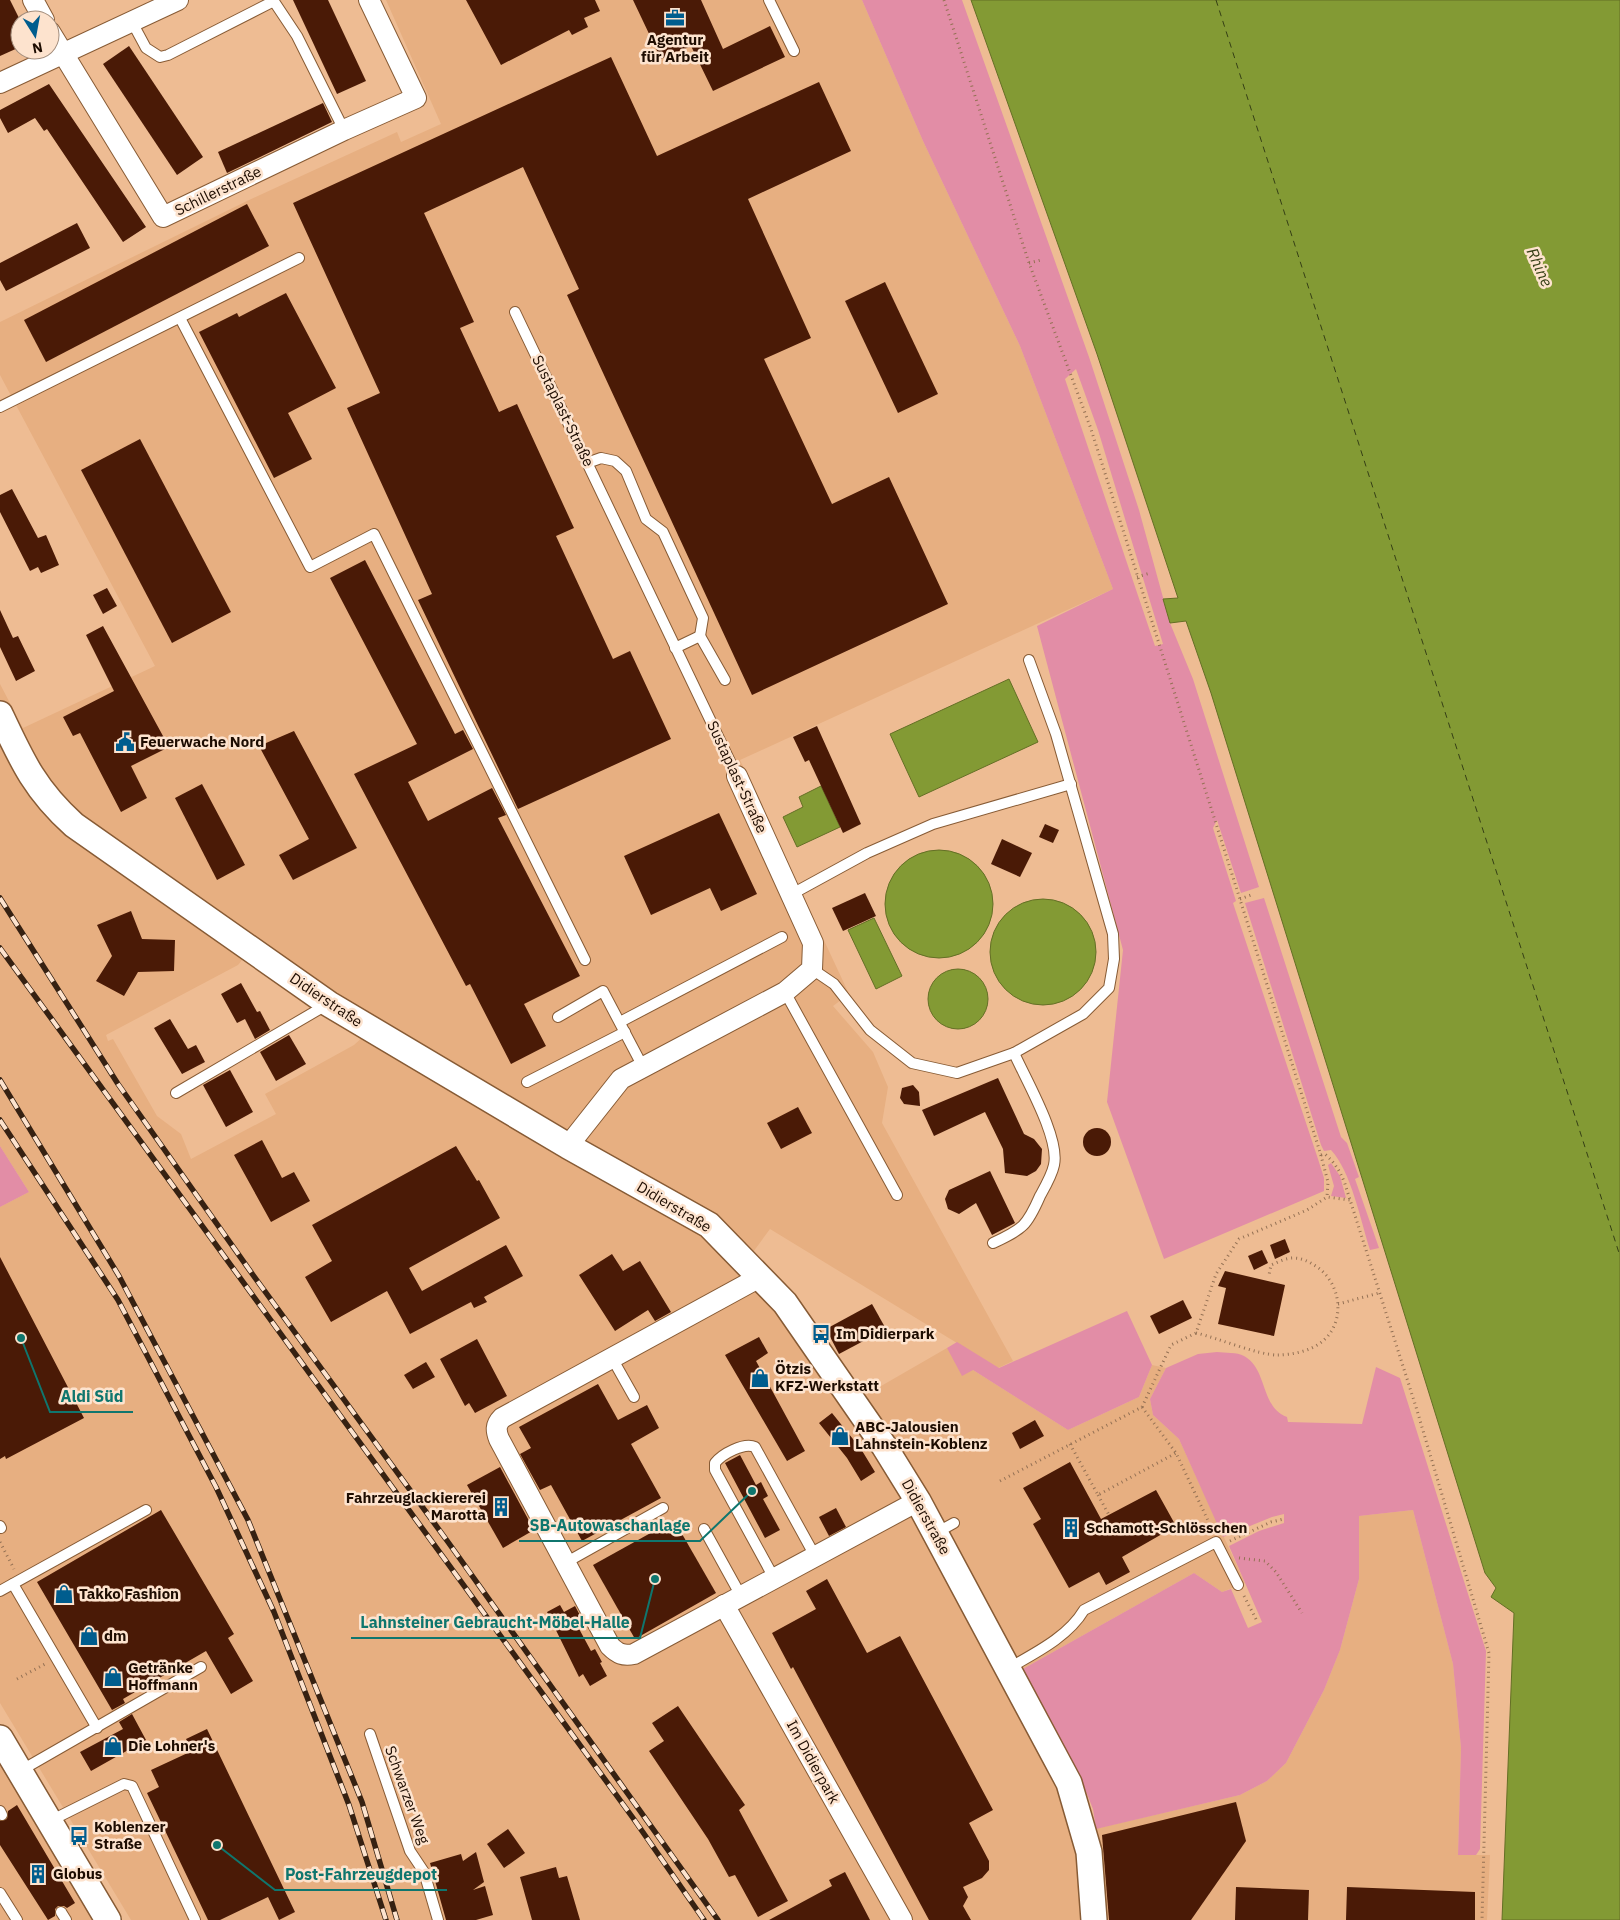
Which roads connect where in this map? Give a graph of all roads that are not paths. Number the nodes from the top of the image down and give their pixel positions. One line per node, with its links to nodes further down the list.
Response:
1 (178, 0): 5 (street)
2 (273, 0): 5 (lane); 10 (lane)
3 (369, 0): 10 (street, Schillerstraße)
4 (769, 0): 7 (lane)
5 (132, 22): 8 (street)
6 (60, 50): 8 (street, Schillerstraße)
7 (794, 51)
8 (62, 54): 9 (street); 10 (street, Schillerstraße)
9 (0, 83)
10 (344, 130)
11 (299, 258): 13 (lane)
12 (515, 312): 15 (lane, Sustaplast-Straße)
13 (180, 318): 14 (lane); 25 (lane)
14 (0, 407)
15 (587, 463): 16 (lane); 17 (lane, Sustaplast-Straße)
16 (700, 636): 17 (lane); 19 (lane)
17 (675, 648): 21 (lane, Sustaplast-Straße)
18 (1029, 660): 22 (lane)
19 (725, 680)
20 (0, 714): 28 (street, Didierstraße)
21 (736, 776): 23 (street, Sustaplast-Straße)
22 (1071, 784): 23 (lane); 32 (lane)
23 (792, 894): 26 (street, Sustaplast-Straße)
24 (782, 937): 30 (lane)
25 (586, 960)
26 (812, 969): 27 (street); 32 (lane)
27 (785, 992): 33 (street); 37 (lane)
28 (329, 1004): 35 (lane); 36 (street, Didierstraße)
29 (558, 1017): 30 (lane)
30 (620, 1022): 31 (lane)
31 (625, 1032): 33 (lane); 34 (lane)
32 (1014, 1054): 38 (lane)
33 (643, 1068): 36 (street)
34 (527, 1082)
35 (176, 1093)
36 (568, 1146): 39 (street, Didierstraße)
37 (897, 1195)
38 (993, 1243)
39 (760, 1277): 40 (street); 42 (street, Didierstraße)
40 (612, 1358): 41 (lane); 47 (street)
41 (634, 1397)
42 (918, 1501): 46 (street); 54 (street, Didierstraße)
43 (663, 1508): 47 (lane)
44 (146, 1510): 49 (lane)
45 (704, 1529): 52 (lane)
46 (815, 1556): 48 (street); 48 (lane)
47 (565, 1563): 52 (street)
48 (774, 1578): 52 (street)
49 (16, 1582): 51 (lane); 55 (lane)
50 (1238, 1584): 54 (lane)
51 (0, 1591)
52 (732, 1600): 65 (street, Im Didierpark)
53 (201, 1666): 55 (lane)
54 (1008, 1669): 66 (street, Didierstraße)
55 (97, 1728): 58 (lane)
56 (370, 1734): 64 (lane, Schwarzer Weg)
57 (1, 1742): 58 (street)
58 (20, 1771): 59 (street)
59 (50, 1821): 62 (street); 63 (lane)
60 (0, 1893): 61 (lane)
61 (17, 1920)
62 (108, 1920)
63 (195, 1920)
64 (438, 1920)
65 (902, 1920)
66 (1094, 1920)

